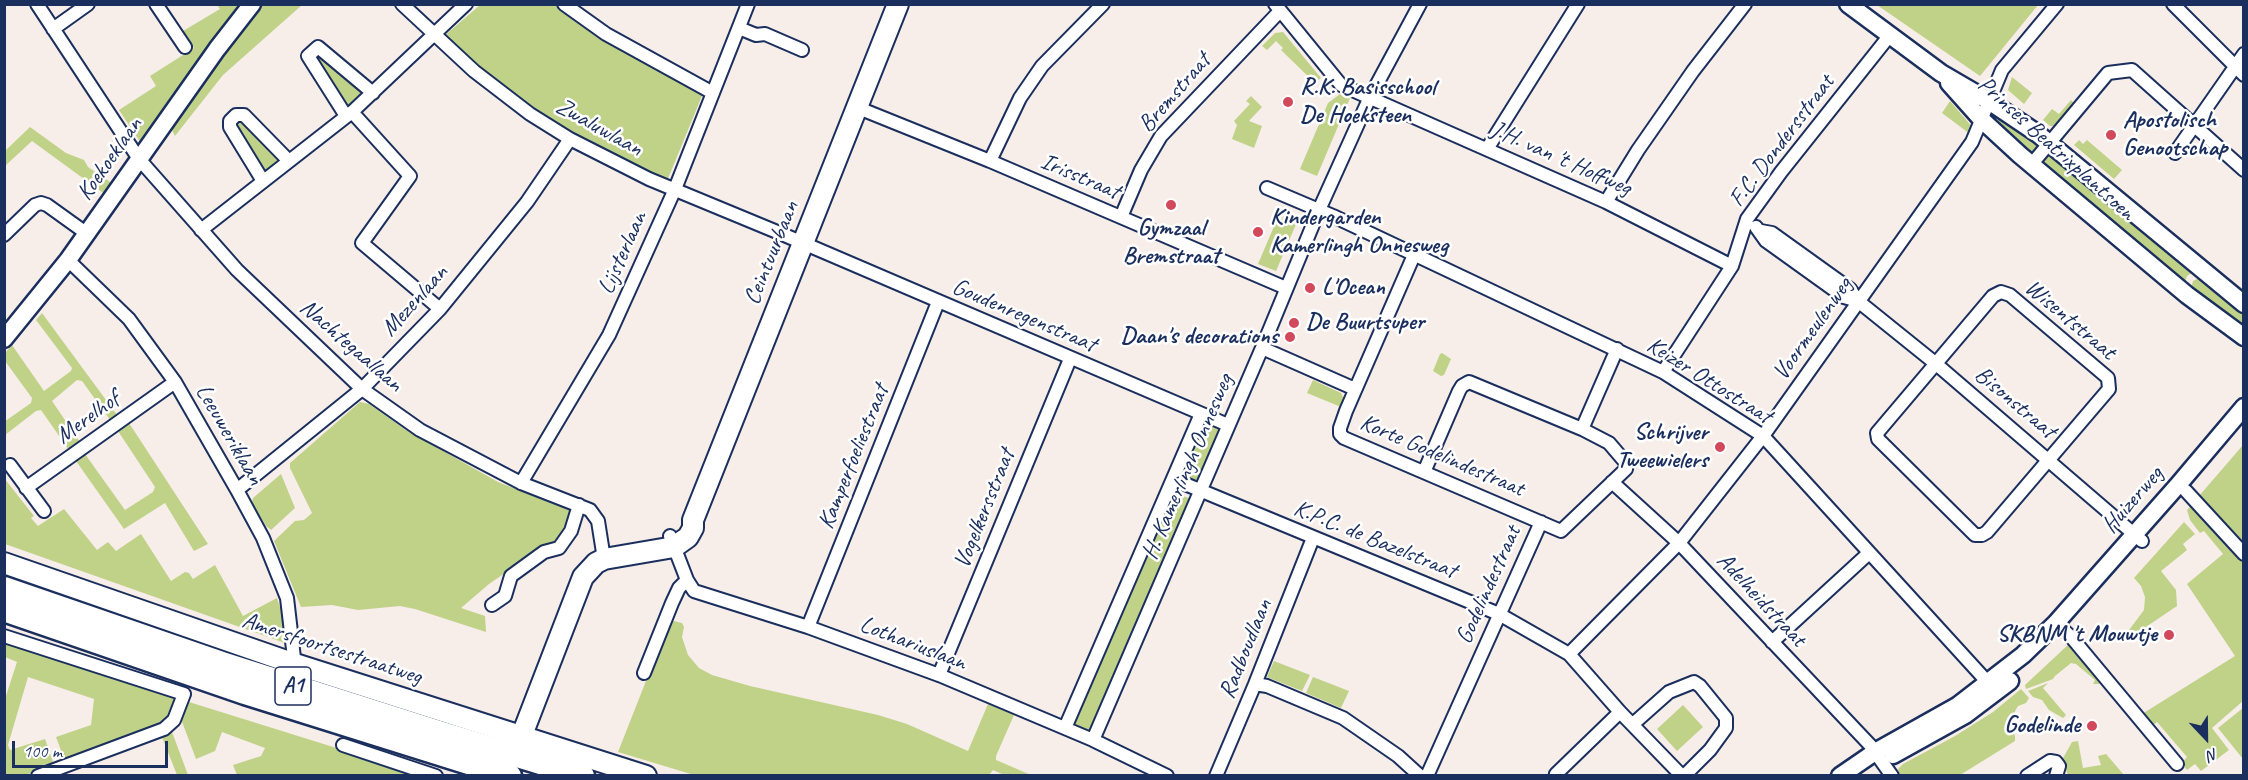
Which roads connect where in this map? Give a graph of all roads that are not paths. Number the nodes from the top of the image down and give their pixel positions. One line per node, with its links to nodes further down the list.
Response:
1 (37, 4): 19 (street, Nachtegaallaan)
2 (88, 4): 19 (street)
3 (156, 4): 22 (street)
4 (252, 4): 39 (street, Koekoeklaan)
5 (402, 4): 20 (street, Zwaluwlaan)
6 (466, 4): 20 (street)
7 (564, 4): 28 (street)
8 (748, 4): 18 (street, Lijsterlaan)
9 (898, 4): 31 (main road, Ceintuurbaan)
10 (1103, 4): 41 (street)
11 (1420, 4): 29 (street, H. Kamerlingh Onnesweg)
12 (1578, 4): 37 (street)
13 (1745, 4): 47 (street)
14 (1848, 4): 21 (street)
15 (2057, 4): 30 (street, Voormeulenweg)
16 (2173, 4): 25 (street)
17 (1278, 8): 29 (street, J.H. van 't Hoffweg); 49 (street, Bremstraat)
18 (739, 28): 23 (street); 28 (street, Lijsterlaan)
19 (53, 29): 39 (street, Nachtegaallaan)
20 (433, 35): 27 (street); 35 (street, Zwaluwlaan)
21 (1890, 35): 26 (street); 50 (street, F.C. Dondersstraat)
22 (185, 47)
23 (802, 50)
24 (2244, 54): 25 (street)
25 (2239, 71): 34 (street)
26 (1941, 73): 30 (street, Prinses Beatrixplantsoen); 33 (street, Prinses Beatrixplantsoen)
27 (373, 93): 32 (street); 32 (street)
28 (713, 93): 46 (street, Lijsterlaan)
29 (1370, 97): 37 (street, J.H. van 't Hoffweg); 48 (street, H. Kamerlingh Onnesweg)
30 (1989, 101): 33 (street, Voormeulenweg); 36 (street, Prinses Beatrixplantsoen)
31 (856, 107): 41 (street, Irisstraat); 54 (main road, Ceintuurbaan)
32 (349, 114): 40 (street); 64 (street)
33 (1982, 120): 42 (street, Prinses Beatrixplantsoen); 61 (street, Voormeulenweg)
34 (2195, 126): 36 (street); 38 (street); 43 (street)
35 (570, 138): 46 (street, Zwaluwlaan); 64 (street, Mezenlaan)
36 (2049, 143): 42 (street); 58 (street, Prinses Beatrixplantsoen)
37 (1487, 149): 47 (street, J.H. van 't Hoffweg)
38 (2175, 153)
39 (139, 159): 51 (street, Nachtegaallaan); 52 (street, Koekoeklaan)
40 (289, 161): 44 (street); 44 (street)
41 (990, 161): 49 (street, Irisstraat)
42 (2031, 165): 60 (street, Prinses Beatrixplantsoen)
43 (2244, 171)
44 (263, 181): 51 (street)
45 (1267, 188): 48 (street)
46 (675, 189): 54 (street, Zwaluwlaan); 86 (street, Lijsterlaan)
47 (1606, 202): 57 (street, J.H. van 't Hoffweg)
48 (1318, 210): 55 (street, Keizer Ottostraat); 59 (street, H. Kamerlingh Onnesweg)
49 (1121, 217): 59 (street, Irisstraat)
50 (1747, 219): 57 (street, F.C. Dondersstraat); 61 (street)
51 (201, 230): 73 (street, Nachtegaallaan)
52 (86, 233): 53 (street); 56 (street, Koekoeklaan)
53 (4, 235)
54 (804, 245): 62 (street, Goudenregenstraat); 96 (main road, Ceintuurbaan)
55 (1414, 255): 68 (street, Keizer Ottostraat); 74 (street, Korte Godelindestraat)
56 (68, 260): 66 (street, Koekoeklaan); 72 (street, Leeuweriklaan)
57 (1732, 266): 71 (street, F.C. Dondersstraat)
58 (2205, 271): 60 (street); 63 (street, Prinses Beatrixplantsoen)
59 (1286, 288): 67 (street, H. Kamerlingh Onnesweg)
60 (2187, 295): 65 (street, Prinses Beatrixplantsoen)
61 (1858, 301): 70 (street, Bisonstraat); 80 (street, Voormeulenweg)
62 (938, 302): 69 (street, Goudenregenstraat); 108 (street, Kamperfoeliestraat)
63 (2244, 304)
64 (440, 309): 73 (street, Mezenlaan)
65 (2244, 338)
66 (4, 339)
67 (1262, 348): 74 (street); 77 (street, H. Kamerlingh Onnesweg)
68 (1617, 349): 71 (street, Keizer Ottostraat); 79 (street)
69 (1070, 359): 76 (street, Goudenregenstraat); 114 (street, Vogelkersstraat)
70 (1935, 363): 81 (street, Bisonstraat); 81 (street, Wisentstraat); 81 (street)
71 (1663, 372): 80 (street, Keizer Ottostraat)
72 (174, 382): 87 (street, Merelhof); 88 (street, Leeuweriklaan)
73 (362, 389): 86 (street, Nachtegaallaan); 88 (street, Mezenlaan)
74 (1355, 389): 83 (street, Korte Godelindestraat)
75 (2244, 407): 95 (street, Huizerweg)
76 (1201, 414): 77 (street, Goudenregenstraat); 84 (street, H. Kamerlingh Onnesweg)
77 (1228, 425): 89 (street, H. Kamerlingh Onnesweg)
78 (2244, 425): 90 (street, Huizerweg)
79 (1582, 429): 83 (street); 85 (street, Godelindestraat)
80 (1763, 436): 97 (street, Voormeulenweg); 99 (street, Keizer Ottostraat)
81 (2048, 459): 95 (street, Bisonstraat)
82 (9, 465): 87 (street)
83 (1425, 472): 93 (street, Korte Godelindestraat)
84 (1173, 479): 89 (street, K.P.C. de Bazelstraat); 119 (street, H. Kamerlingh Onnesweg)
85 (1612, 482): 93 (street, Godelindestraat); 97 (street, Adelheidstraat)
86 (521, 483): 91 (street, Nachtegaallaan)
87 (26, 488): 92 (street)
88 (237, 490): 112 (street, Leeuweriklaan)
89 (1200, 490): 94 (street, K.P.C. de Bazelstraat); 121 (street, H. Kamerlingh Onnesweg)
90 (2186, 491): 95 (street, Huizerweg); 100 (street, Huizerweg)
91 (579, 505): 98 (street, Nachtegaallaan); 104 (street)
92 (44, 511)
93 (1541, 522): 106 (street, Godelindestraat)
94 (1313, 538): 106 (street, K.P.C. de Bazelstraat); 115 (street, Radboudlaan)
95 (2138, 538): 107 (street, Huizerweg)
96 (672, 542): 98 (main road, Ceintuurbaan); 102 (street)
97 (1679, 543): 110 (street, Adelheidstraat); 111 (street, Voormeulenweg)
98 (603, 552): 120 (main road)
99 (1869, 553): 110 (street); 116 (street, Keizer Ottostraat)
100 (2244, 554)
101 (4, 563): 112 (main road, Amersfoortsestraatweg)
102 (687, 580): 108 (street, Lothariuslaan); 113 (street)
103 (4, 588): 129 (highway, A1)
104 (492, 605)
105 (4, 610): 128 (highway, A1)
106 (1499, 614): 111 (street, K.P.C. de Bazelstraat); 134 (street, Godelindestraat)
107 (2060, 626): 116 (street, Huizerweg); 124 (street)
108 (808, 627): 114 (street, Lothariuslaan)
109 (4, 636): 126 (street)
110 (1772, 642): 123 (street, Adelheidstraat)
111 (1569, 654): 117 (street, K.P.C. de Bazelstraat)
112 (292, 663): 120 (main road, Amersfoortsestraatweg)
113 (644, 673)
114 (939, 675): 119 (street, Lothariuslaan)
115 (1255, 684): 132 (street, Radboudlaan); 133 (street)
116 (1990, 690): 123 (street, Huizerweg)
117 (1620, 712): 118 (street, K.P.C. de Bazelstraat); 135 (street)
118 (1633, 724): 136 (street, K.P.C. de Bazelstraat); 136 (street, K.P.C. de Bazelstraat)
119 (1065, 728): 121 (street, Lothariuslaan)
120 (516, 733): 130 (main road, Amersfoortsestraatweg)
121 (1093, 740): 131 (street, Lothariuslaan)
122 (343, 745): 127 (street)
123 (1878, 756): 137 (street, Huizerweg); 138 (street, Huizerweg); 139 (street, Adelheidstraat)
124 (2177, 764)
125 (2034, 774): 140 (street)
126 (38, 776)
127 (436, 776)
128 (510, 776)
129 (584, 776)
130 (646, 776)
131 (1167, 776)
132 (1216, 776)
133 (1420, 776)
134 (1426, 776)
135 (1557, 776)
136 (1683, 776)
137 (1840, 776)
138 (1855, 776)
139 (1892, 776)
140 (2056, 776)

